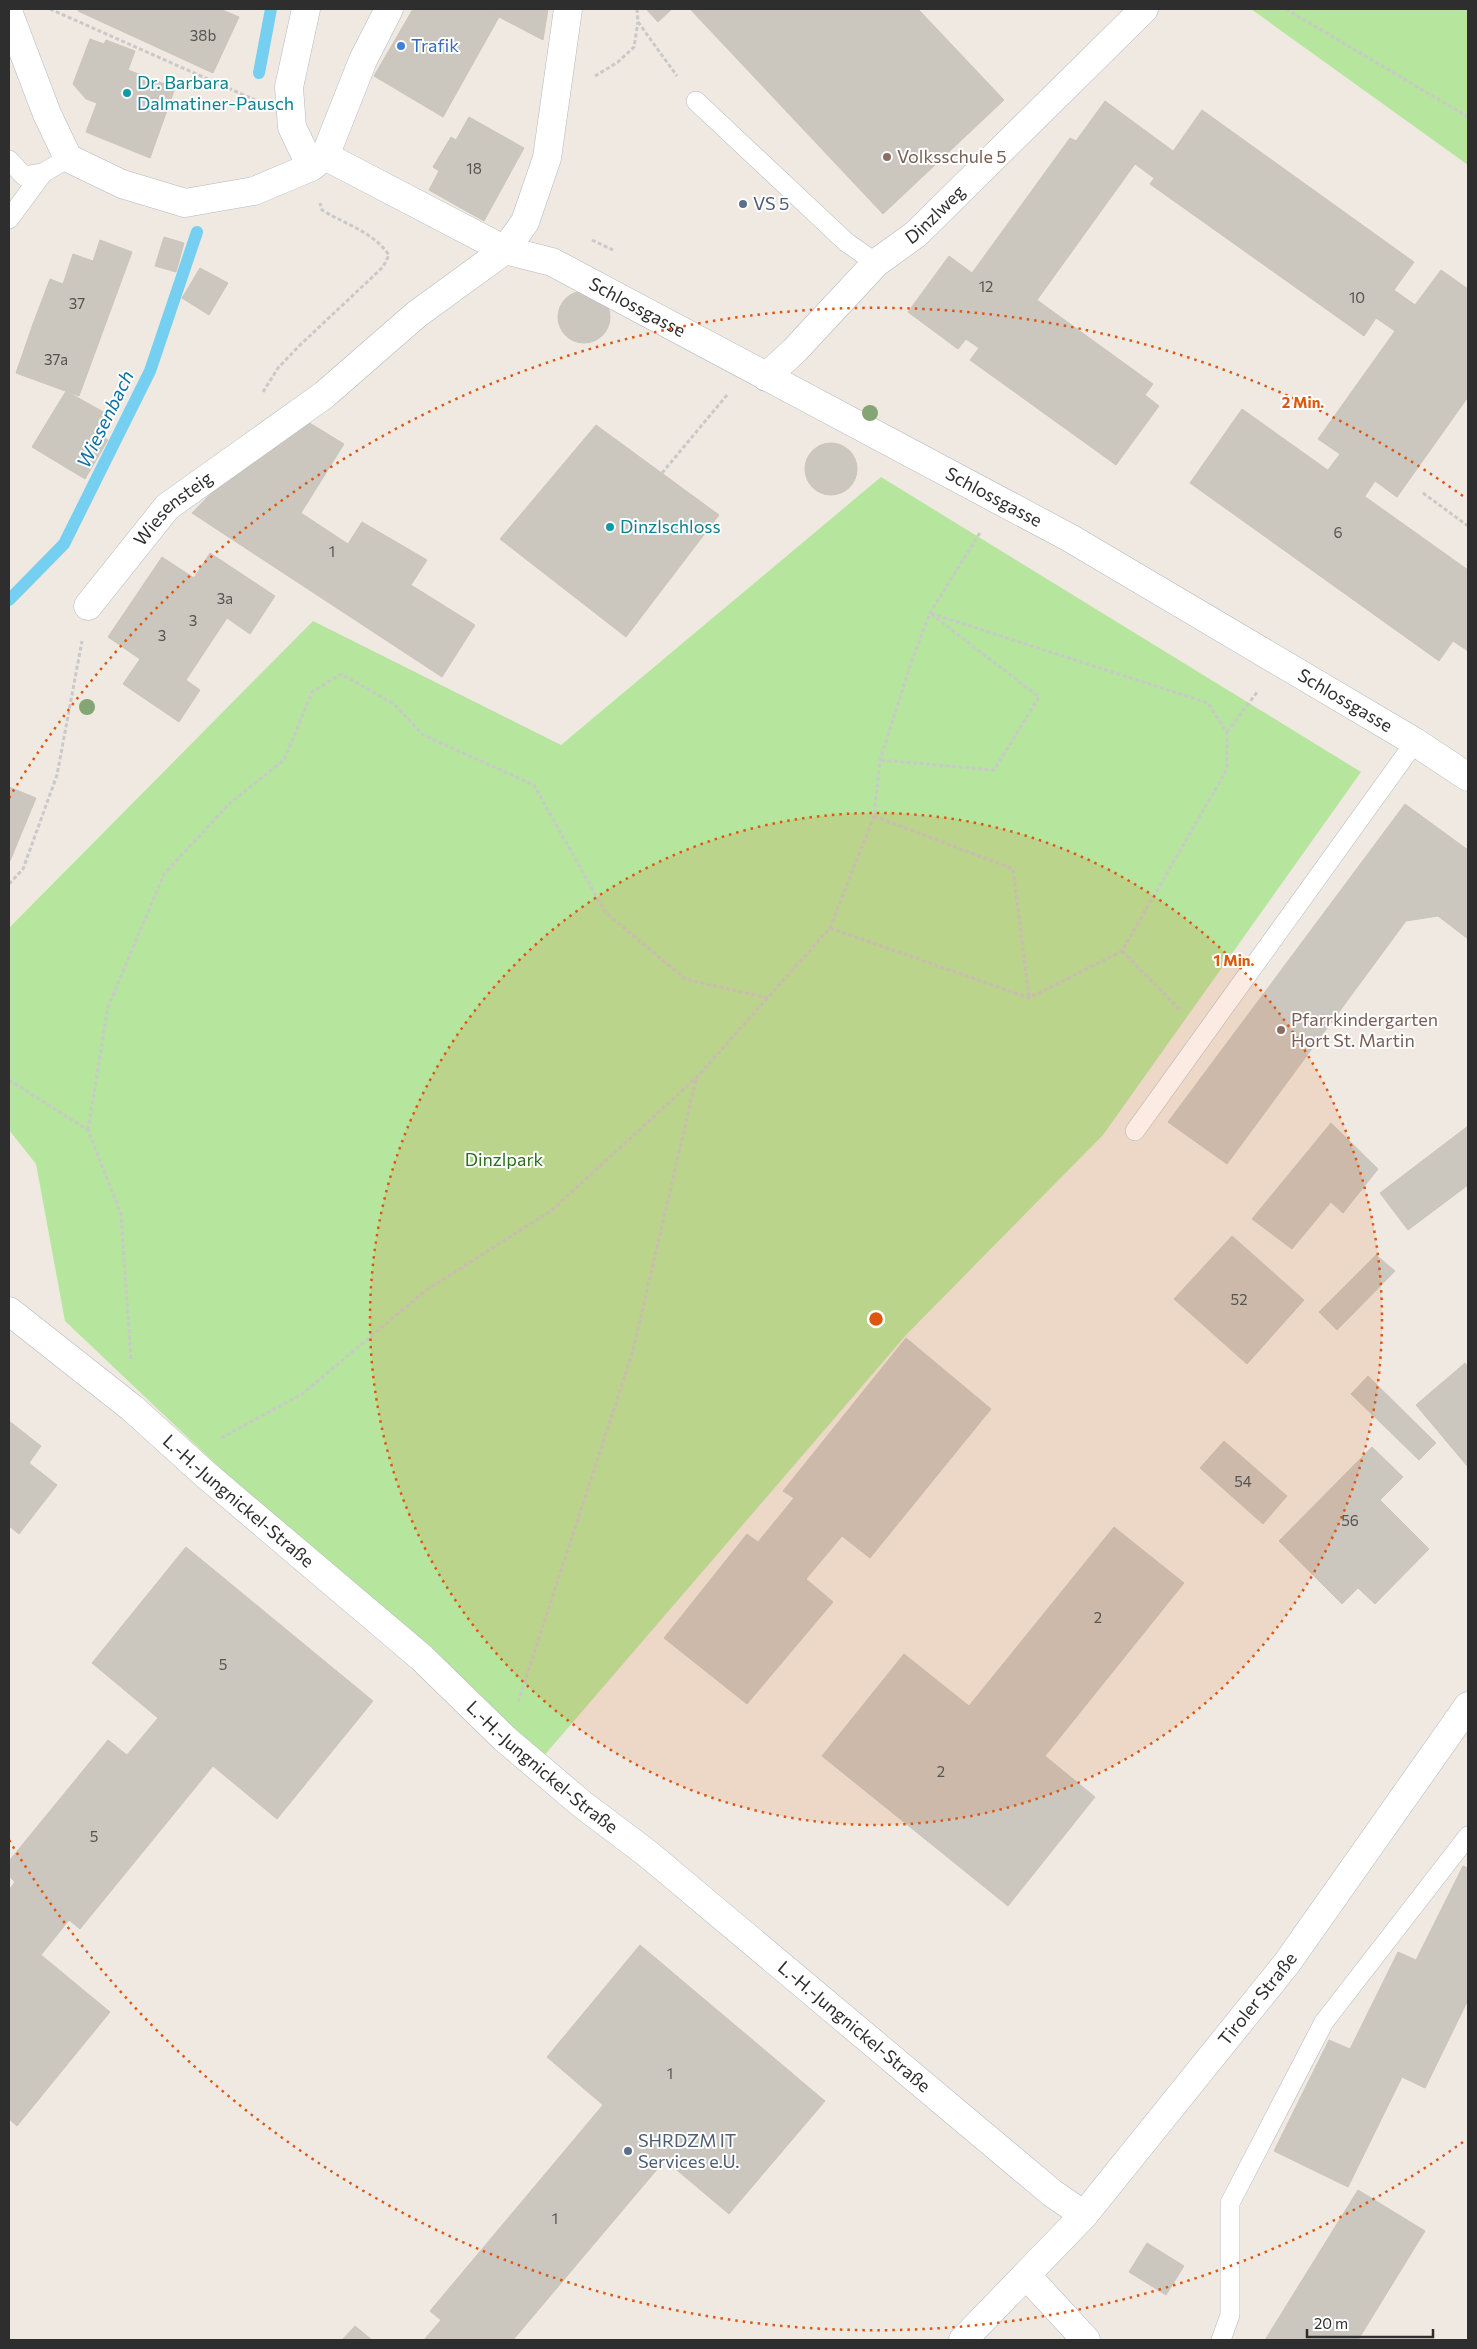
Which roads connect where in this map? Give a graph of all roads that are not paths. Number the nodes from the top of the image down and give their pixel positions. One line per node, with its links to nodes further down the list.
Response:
1 (306, 9): 9 (street)
2 (389, 9): 9 (street)
3 (568, 9): 12 (street)
4 (1144, 9): 13 (street, Dinzlweg)
5 (9, 14): 7 (street)
6 (696, 101): 13 (lane)
7 (68, 158): 9 (street); 10 (lane)
8 (9, 160): 10 (lane)
9 (318, 162): 12 (street, Schlossgasse)
10 (42, 173): 11 (lane)
11 (9, 219)
12 (504, 250): 14 (street, Schlossgasse); 15 (street, Wiesensteig)
13 (876, 263): 14 (street, Dinzlweg)
14 (766, 377): 16 (street, Schlossgasse)
15 (88, 606)
16 (1415, 742): 17 (street, Schlossgasse); 18 (lane)
17 (1468, 777)
18 (1135, 1131)
19 (9, 1311): 22 (street, L.-H.-Jungnickel-Straße)
20 (1468, 1706): 22 (street, Tiroler Straße)
21 (1468, 1836): 26 (lane)
22 (1084, 2215): 23 (street, Tiroler Straße)
23 (1026, 2275): 24 (street, Tiroler Straße); 25 (street)
24 (963, 2340)
25 (1086, 2340)
26 (1221, 2340)

